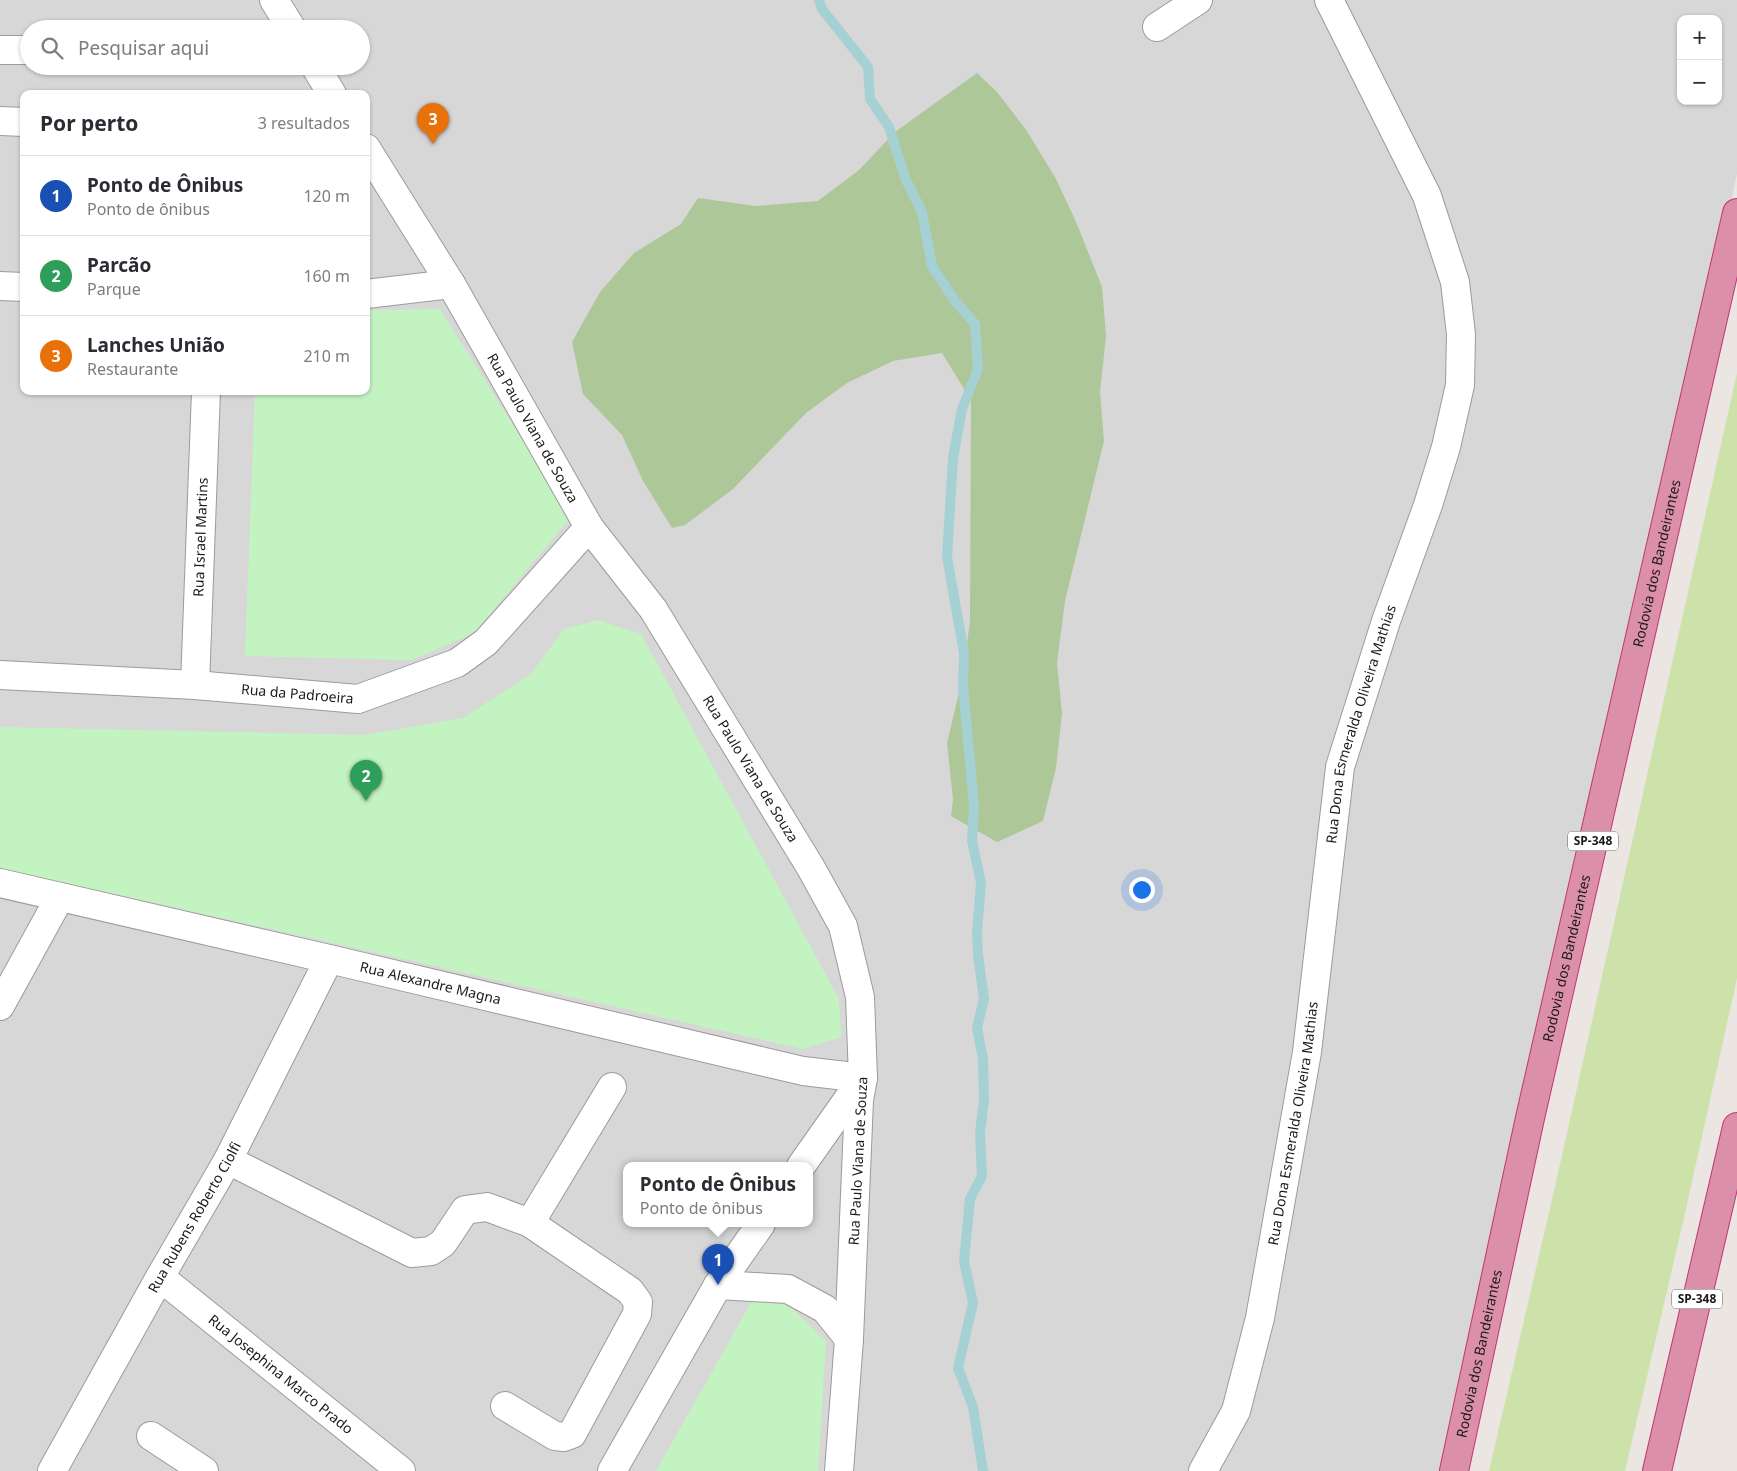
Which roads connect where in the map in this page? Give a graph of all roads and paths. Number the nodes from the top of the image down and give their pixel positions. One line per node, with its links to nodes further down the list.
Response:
1 (274, 0): 4 (street)
2 (1198, 0): 5 (street)
3 (1329, 0): 43 (street, Rua Dona Esmeralda Oliveira Mathias)
4 (286, 20)
5 (1156, 26)
6 (0, 50): 7 (street)
7 (20, 50)
8 (320, 75): 9 (street)
9 (330, 90)
10 (0, 121): 11 (street)
11 (20, 122)
12 (370, 154): 14 (street, Rua Paulo Viana de Souza)
13 (1737, 213): 44 (highway, Rodovia dos Bandeirantes / SP-348)
14 (451, 284): 17 (street); 19 (street, Rua Paulo Viana de Souza)
15 (0, 286): 16 (street)
16 (20, 287)
17 (370, 294)
18 (206, 395): 21 (street, Rua Israel Martins)
19 (589, 527): 21 (street, Rua da Padroeira); 26 (street, Rua Paulo Viana de Souza)
20 (0, 675): 21 (street, Rua da Padroeira)
21 (195, 685)
22 (0, 884): 23 (street, Rua Alexandre Magna)
23 (60, 897): 24 (street, Rua Alexandre Magna); 25 (street)
24 (329, 959): 26 (street, Rua Alexandre Magna); 29 (street, Rua Rubens Roberto Ciolfi)
25 (0, 1006)
26 (863, 1078): 30 (street); 35 (street, Rua Paulo Viana de Souza)
27 (612, 1087): 31 (street)
28 (1737, 1127): 45 (highway, SP-348)
29 (228, 1160): 31 (street); 33 (street, Rua Rubens Roberto Ciolfi)
30 (804, 1162)
31 (530, 1223): 36 (street)
32 (759, 1227): 34 (street)
33 (160, 1277): 38 (street, Rua Rubens Roberto Ciolfi); 40 (street, Rua Josephina Marco Prado)
34 (718, 1285): 35 (street); 41 (street)
35 (849, 1338): 42 (street, Rua Paulo Viana de Souza)
36 (505, 1406)
37 (151, 1436): 39 (street)
38 (52, 1471)
39 (204, 1471)
40 (401, 1471)
41 (612, 1471)
42 (839, 1471)
43 (1204, 1471)
44 (1454, 1471)
45 (1657, 1471)

